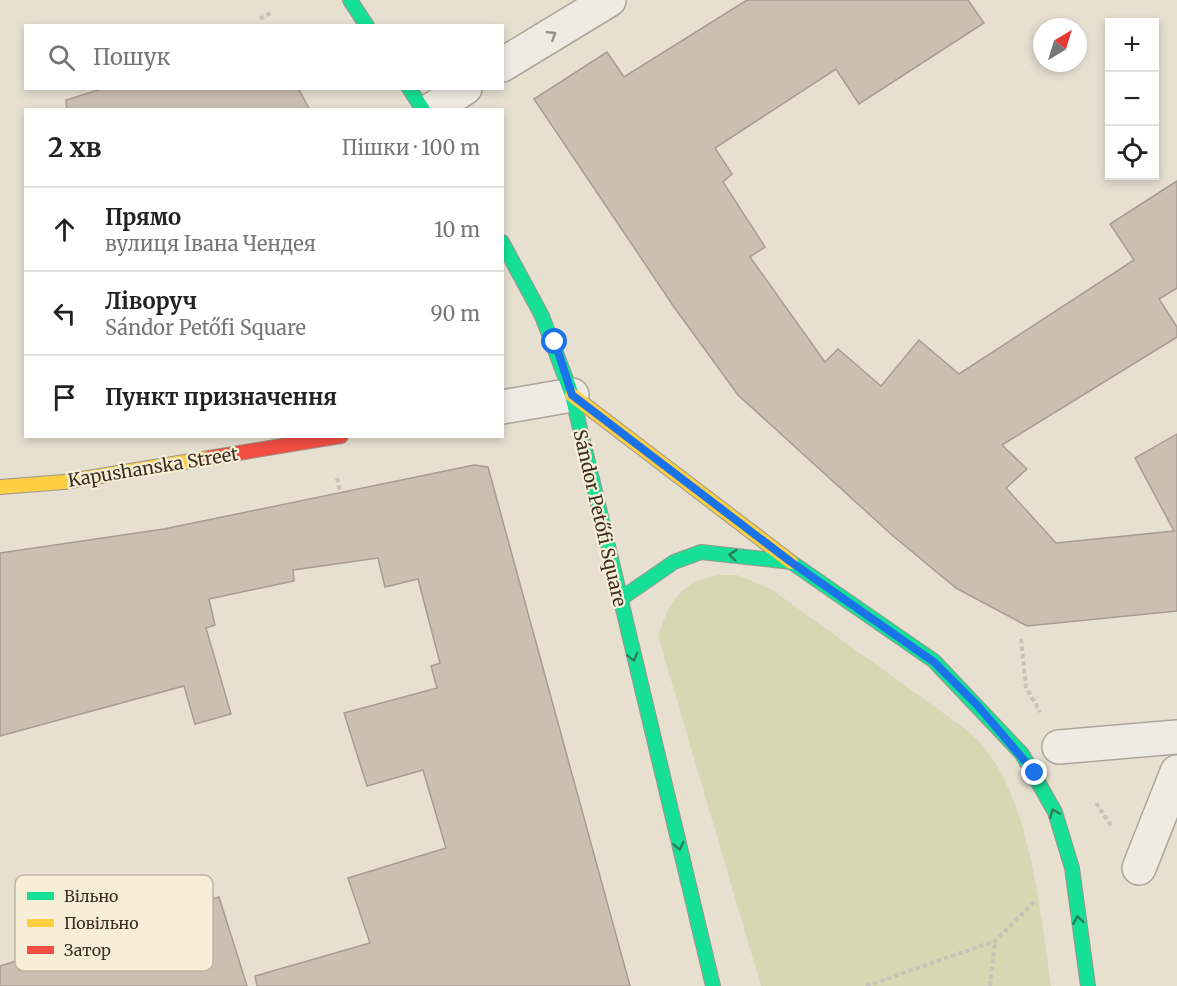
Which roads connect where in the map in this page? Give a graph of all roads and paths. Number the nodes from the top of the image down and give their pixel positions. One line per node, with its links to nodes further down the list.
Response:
1 (350, 0): 5 (main road)
2 (609, 0): 6 (street, one-way to 2)
3 (272, 12): 4 (path)
4 (260, 19)
5 (366, 24)
6 (504, 64)
7 (410, 90): 9 (main road)
8 (462, 90): 10 (street)
9 (422, 108)
10 (434, 108)
11 (504, 245): 12 (main road)
12 (572, 395): 13 (street); 18 (main road, Sándor Petőfi Square); 19 (main road, Sándor Petőfi Square)
13 (504, 407)
14 (329, 438): 16 (main road, Kapushanska Street)
15 (337, 478): 17 (path)
16 (0, 487)
17 (340, 491)
18 (791, 562): 19 (main road, one-way to 19); 30 (main road, Sándor Petőfi Square, one-way to 18)
19 (619, 600): 27 (main road, Sándor Petőfi Square, one-way to 27)
20 (1022, 639): 22 (path)
21 (1177, 737): 22 (street)
22 (1059, 747): 24 (path)
23 (1177, 772): 24 (street)
24 (1139, 868)
25 (1038, 898): 26 (path)
26 (995, 941): 28 (path); 29 (path)
27 (713, 986)
28 (866, 986)
29 (990, 986)
30 (1088, 986)

